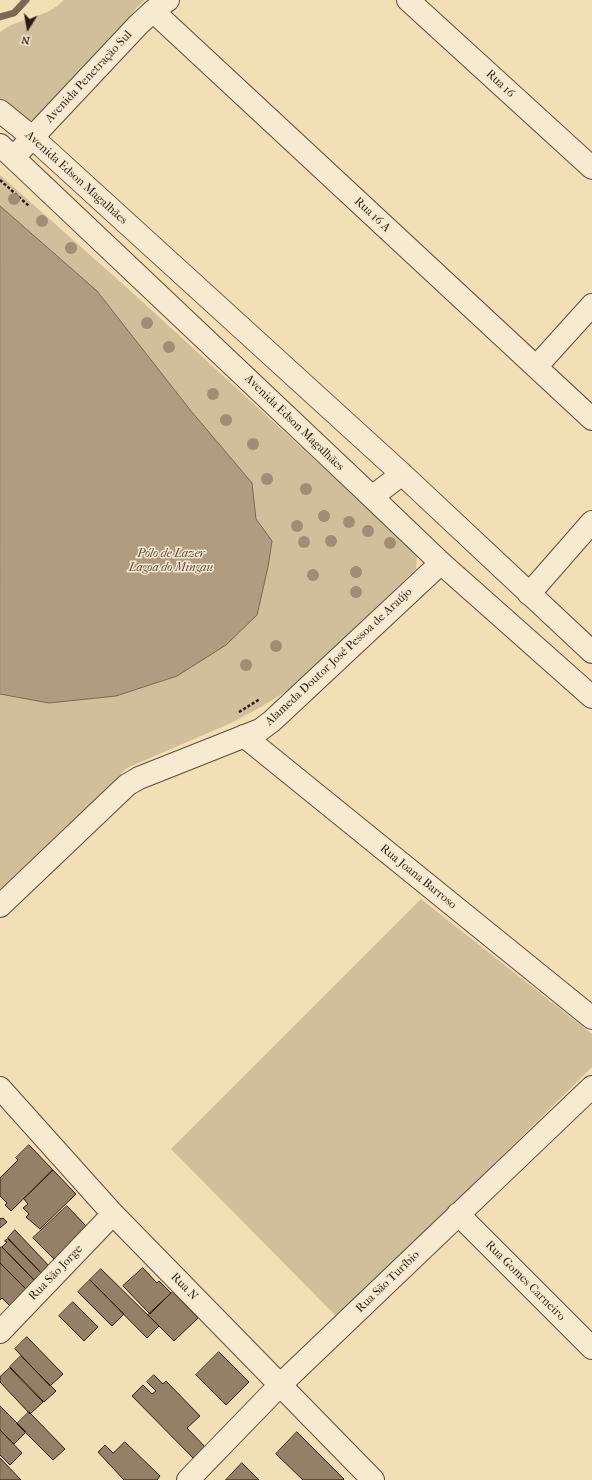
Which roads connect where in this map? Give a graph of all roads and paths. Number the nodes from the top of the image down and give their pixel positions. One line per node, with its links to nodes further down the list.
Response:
1 (408, 0): 6 (street, Rua 16)
2 (160, 5): 4 (street, Avenida Penetração Sul); 10 (street, Rua 16 A)
3 (0, 111): 4 (street, Avenida Edson Magalhães)
4 (32, 137): 5 (street, Avenida Penetração Sul); 12 (street, Avenida Edson Magalhães)
5 (7, 151): 13 (street, Avenida Edson Magalhães)
6 (592, 168)
7 (0, 180): 8 (path)
8 (30, 206)
9 (592, 305): 10 (street)
10 (536, 367): 11 (street, Rua 16 A)
11 (592, 419)
12 (402, 474): 13 (street); 16 (street, Avenida Edson Magalhães)
13 (372, 498): 15 (street, Avenida Edson Magalhães)
14 (592, 522): 16 (street)
15 (442, 563): 18 (street, Avenida Edson Magalhães); 21 (street, Alameda Doutor José Pessoa de Araújo)
16 (528, 594): 17 (street, Avenida Edson Magalhães)
17 (592, 652)
18 (592, 697)
19 (263, 698): 20 (path)
20 (235, 715)
21 (244, 736): 22 (street, Alameda Doutor José Pessoa de Araújo); 23 (street, Rua Joana Barroso)
22 (0, 906)
23 (592, 1018)
24 (592, 1087): 27 (street, Rua São Turíbio)
25 (0, 1088): 26 (street, Rua N)
26 (113, 1214): 28 (street, Rua São Jorge); 30 (street, Rua N)
27 (458, 1214): 29 (street, Rua Gomes Carneiro); 30 (street, Rua São Turíbio)
28 (0, 1332)
29 (592, 1348)
30 (280, 1385): 31 (street, Rua São Turíbio); 32 (street, Rua N)
31 (188, 1480)
32 (373, 1480)

